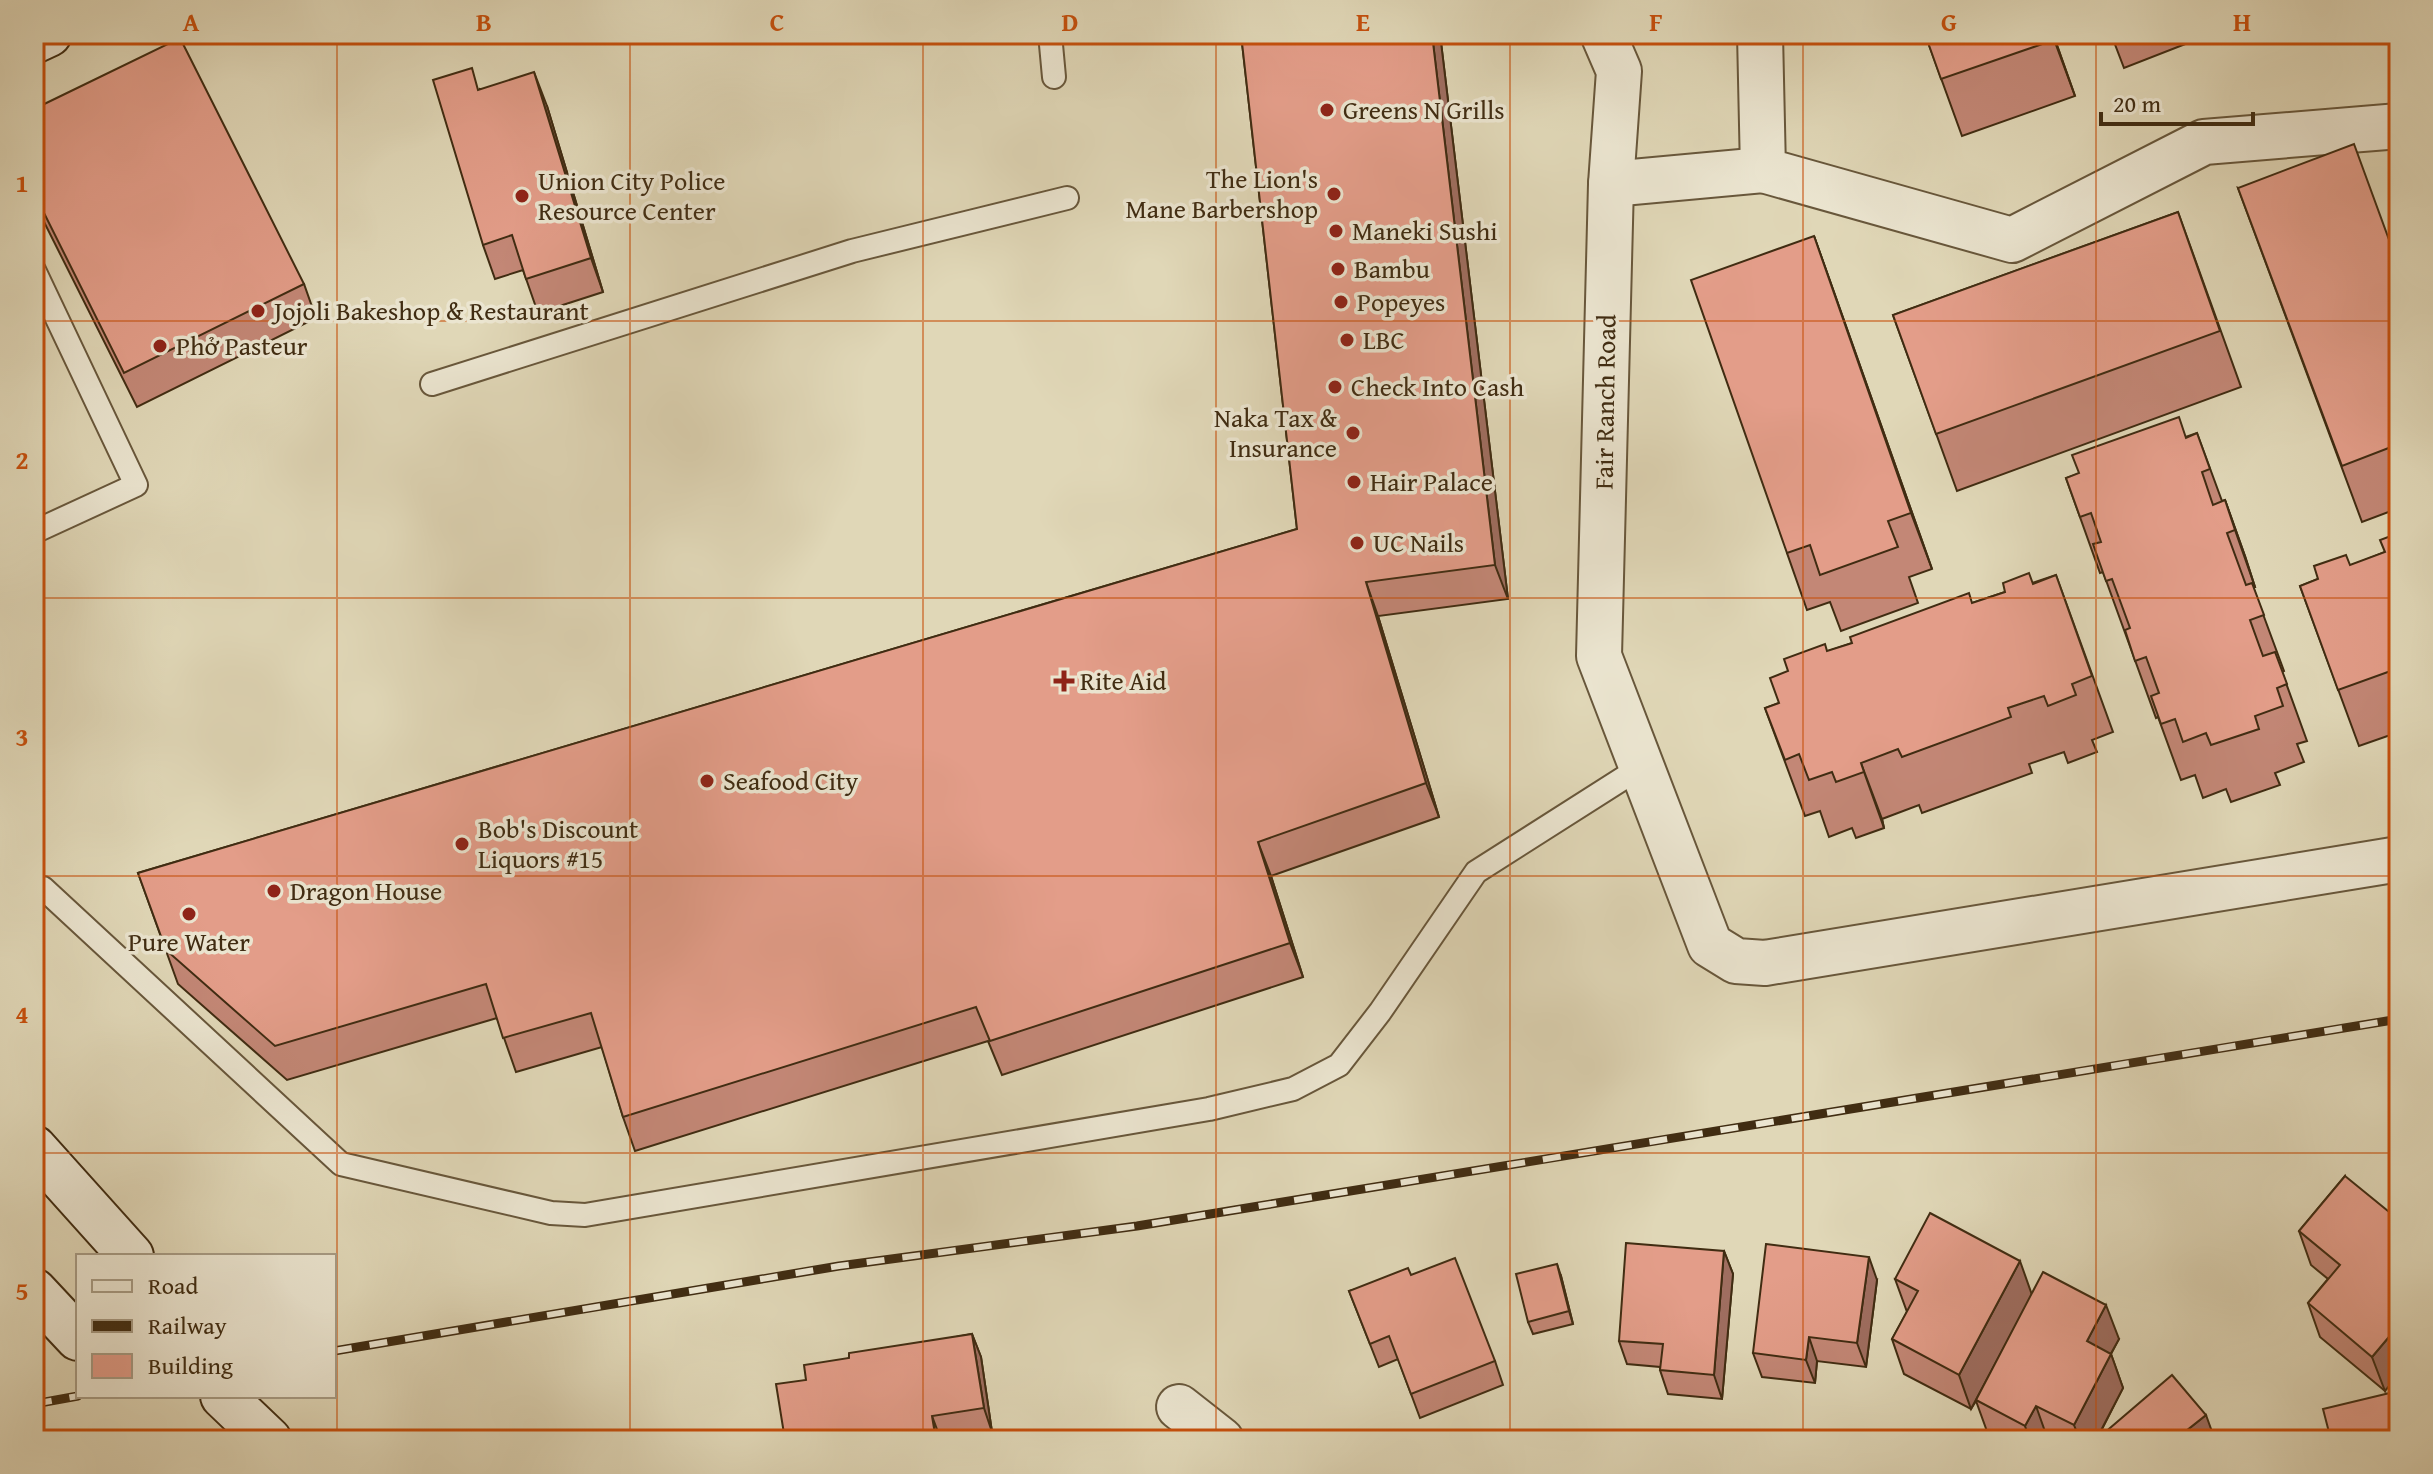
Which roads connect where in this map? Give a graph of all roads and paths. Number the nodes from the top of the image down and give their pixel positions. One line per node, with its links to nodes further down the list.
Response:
1 (49, 34): 5 (street)
2 (1050, 34): 6 (lane)
3 (1603, 34): 9 (street, Fair Ranch Road)
4 (1760, 34): 8 (street)
5 (34, 41)
6 (1054, 77)
7 (2399, 126): 8 (street)
8 (1763, 170): 9 (street)
9 (1611, 184): 14 (street, Fair Ranch Road)
10 (1067, 198): 12 (lane)
11 (34, 270): 13 (lane)
12 (432, 384)
13 (34, 532)
14 (1641, 767): 15 (street, Fair Ranch Road); 16 (lane)
15 (2399, 859)
16 (43, 888)
17 (34, 1148): 18 (street)
18 (129, 1254)
19 (34, 1291): 20 (street)
20 (76, 1336)
21 (225, 1398): 23 (street)
22 (1179, 1407): 24 (street)
23 (269, 1440)
24 (1221, 1440)

